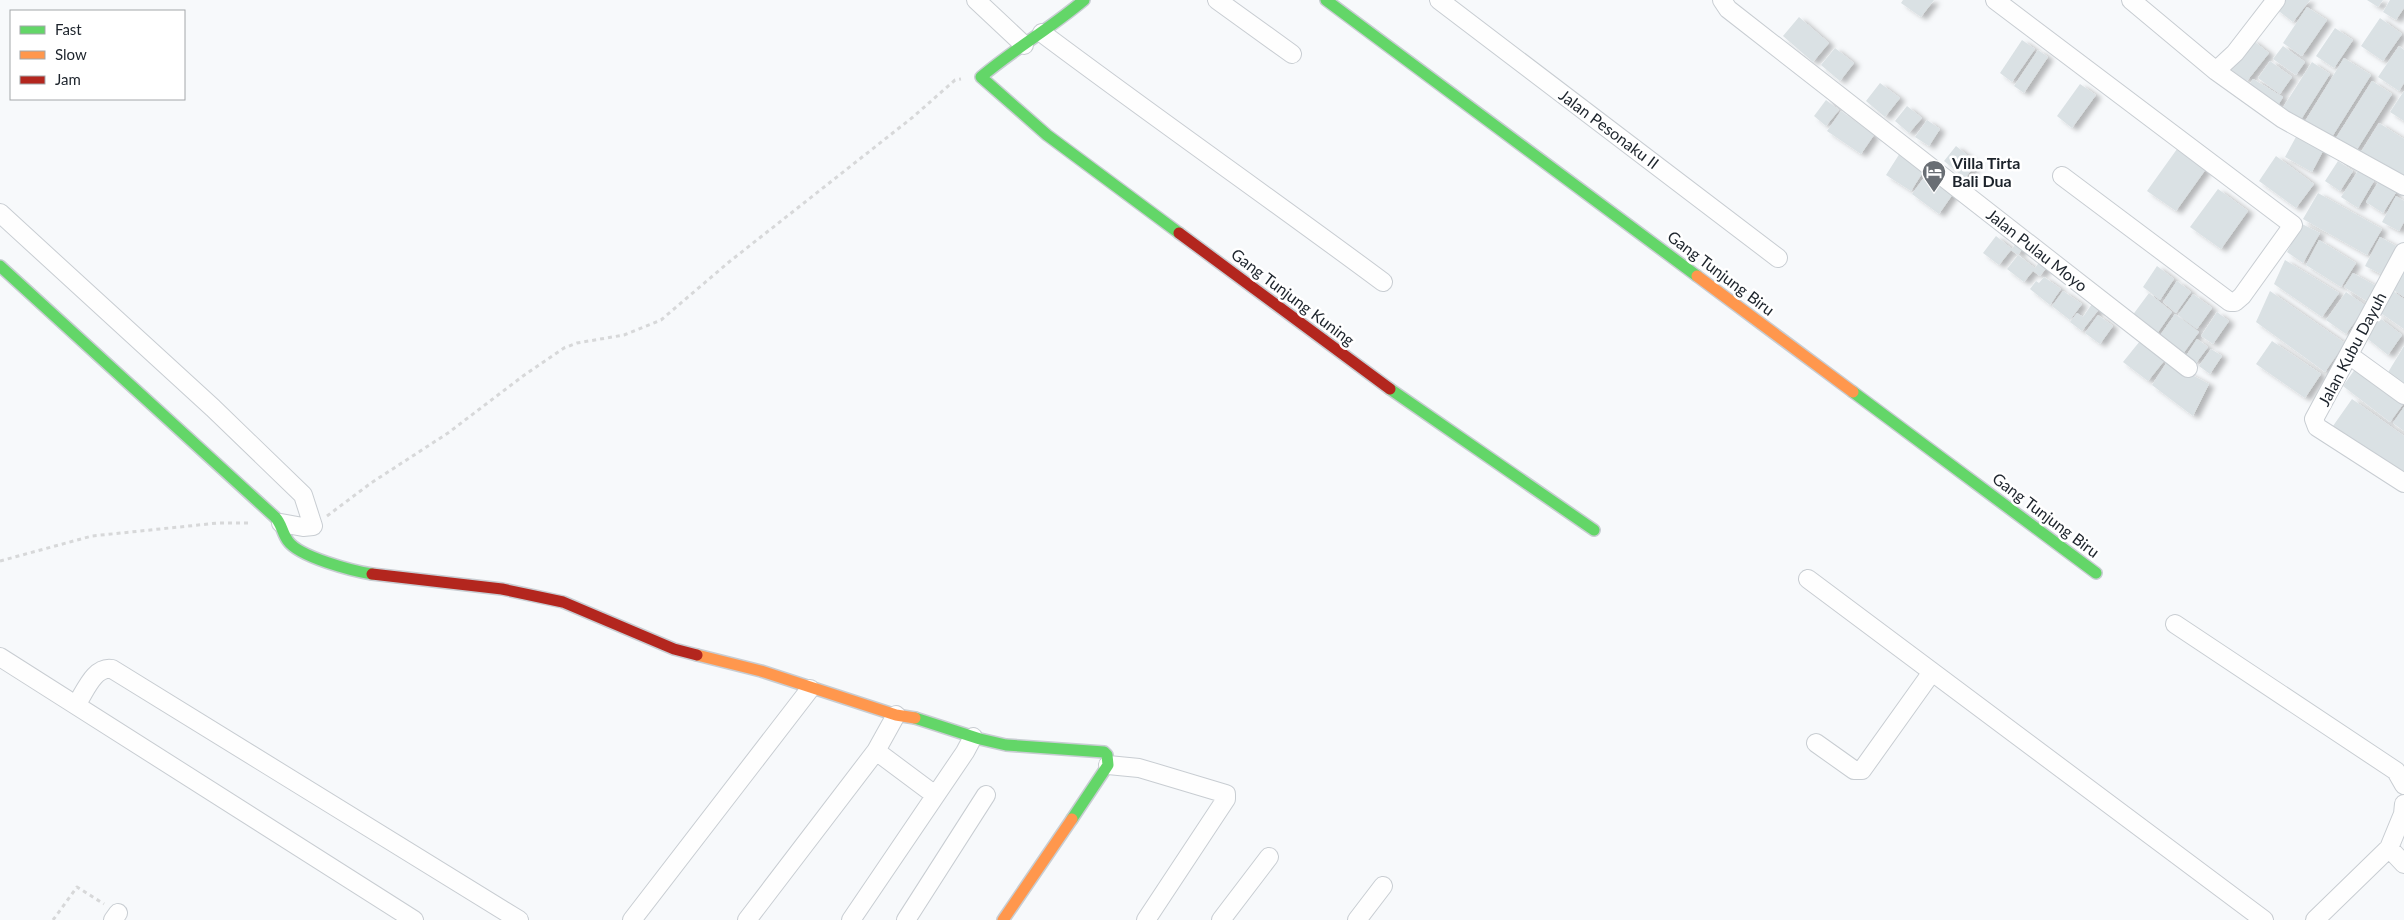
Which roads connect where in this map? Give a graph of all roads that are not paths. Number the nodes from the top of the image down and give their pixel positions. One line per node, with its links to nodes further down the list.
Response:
1 (976, 0): 11 (street)
2 (1084, 0): 10 (street)
3 (1217, 0): 12 (street)
4 (1326, 0): 27 (street, Gang Tunjung Biru)
5 (1439, 0): 18 (street, Jalan Pesonaku II)
6 (1722, 0): 22 (street, Jalan Pulau Moyo)
7 (1995, 0): 14 (street)
8 (2131, 0): 15 (street)
9 (2276, 0): 13 (street)
10 (1042, 33): 11 (street); 20 (street)
11 (1024, 45): 26 (street, Gang Tunjung Kuning)
12 (1292, 54)
13 (2222, 66)
14 (2062, 176)
15 (2404, 186)
16 (0, 213): 25 (street)
17 (2404, 252): 21 (street, Jalan Kubu Dayuh)
18 (1778, 258)
19 (0, 266): 25 (street)
20 (1383, 282)
21 (2349, 355): 23 (street); 24 (street, Jalan Kubu Dayuh)
22 (2188, 368)
23 (2404, 395)
24 (2404, 483)
25 (283, 529): 32 (street)
26 (1594, 530)
27 (2096, 573)
28 (1808, 579): 31 (street)
29 (2174, 624): 39 (street)
30 (0, 657): 33 (street)
31 (1932, 672): 36 (street); 57 (street)
32 (810, 688): 34 (street); 49 (street)
33 (76, 705): 47 (street); 48 (street)
34 (896, 716): 35 (street); 37 (street)
35 (972, 737): 38 (street); 40 (street)
36 (1816, 743)
37 (876, 751): 40 (street); 50 (street)
38 (1108, 765): 53 (street); 54 (street)
39 (2404, 785)
40 (935, 795): 51 (street)
41 (986, 795): 52 (street)
42 (2404, 804): 43 (street)
43 (2389, 848): 45 (street); 58 (street)
44 (1269, 858): 55 (street)
45 (2404, 864)
46 (1384, 886): 56 (street)
47 (414, 920)
48 (519, 920)
49 (632, 920)
50 (747, 920)
51 (851, 920)
52 (906, 920)
53 (1002, 920)
54 (1146, 920)
55 (1221, 920)
56 (1357, 920)
57 (2264, 920)
58 (2315, 920)

